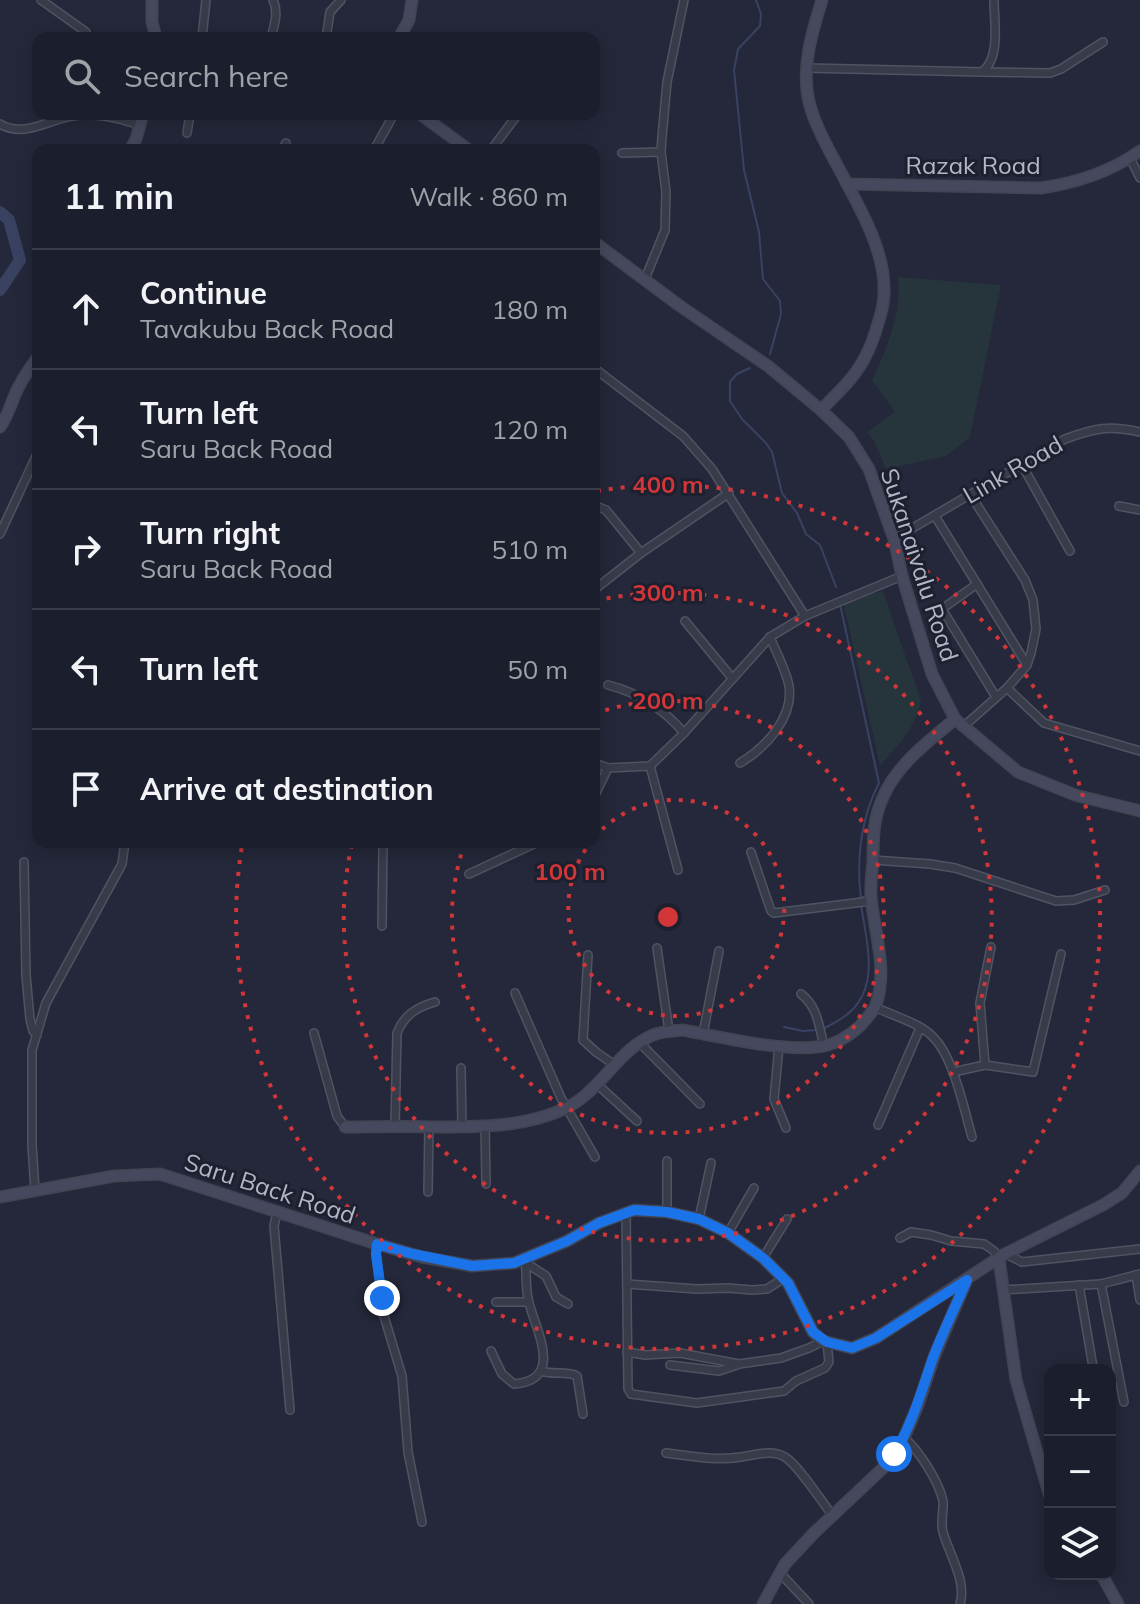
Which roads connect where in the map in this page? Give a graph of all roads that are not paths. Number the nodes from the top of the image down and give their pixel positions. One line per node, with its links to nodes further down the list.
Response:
1 (41, 0): 10 (street)
2 (152, 0): 11 (main road)
3 (206, 0): 12 (street)
4 (273, 0): 13 (street)
5 (341, 0): 14 (street)
6 (412, 0): 15 (main road)
7 (684, 0): 32 (street)
8 (822, 0): 17 (main road)
9 (994, 0): 18 (street)
10 (86, 32)
11 (154, 32)
12 (203, 32)
13 (272, 32)
14 (327, 32)
15 (402, 32)
16 (1103, 42): 18 (street)
17 (807, 68): 18 (street); 36 (main road)
18 (982, 72)
19 (56, 120): 25 (street)
20 (141, 120): 27 (main road)
21 (189, 120): 26 (street)
22 (391, 120): 28 (street)
23 (428, 120): 29 (main road)
24 (514, 120): 30 (street)
25 (0, 124)
26 (187, 133)
27 (133, 144)
28 (377, 144)
29 (461, 144)
30 (496, 144)
31 (1140, 151): 34 (main road, Razak Road)
32 (661, 152): 33 (street); 38 (street)
33 (622, 153)
34 (1130, 158): 35 (street); 36 (main road, Razak Road)
35 (1140, 178)
36 (847, 184): 41 (main road)
37 (600, 246): 38 (main road, Sukanaivalu Road)
38 (645, 279): 41 (main road, Sukanaivalu Road)
39 (32, 365): 42 (main road)
40 (600, 373): 46 (street)
41 (821, 410): 53 (main road, Sukanaivalu Road)
42 (0, 427)
43 (1140, 432): 45 (street, Link Road)
44 (32, 465): 52 (street)
45 (1022, 465): 47 (street, Link Road); 54 (street)
46 (729, 493): 55 (street); 59 (street)
47 (970, 494): 51 (street, Link Road); 62 (street)
48 (1119, 506): 50 (street)
49 (600, 508): 55 (street)
50 (1140, 510)
51 (935, 516): 53 (street, Link Road); 57 (street)
52 (0, 534)
53 (894, 539): 56 (main road, Sukanaivalu Road)
54 (1070, 551)
55 (641, 553): 58 (street)
56 (902, 576): 59 (street); 67 (main road, Sukanaivalu Road)
57 (977, 584): 62 (street); 66 (street)
58 (600, 585)
59 (805, 616): 61 (street)
60 (685, 621): 63 (street)
61 (770, 637): 63 (street); 70 (street)
62 (1027, 665): 65 (street)
63 (732, 678): 68 (street)
64 (608, 685): 68 (street)
65 (1007, 688): 66 (street); 69 (street)
66 (996, 697): 67 (street)
67 (959, 723): 75 (main road, Sukanaivalu Road); 80 (main road)
68 (684, 733): 72 (street)
69 (1140, 751)
70 (740, 763)
71 (600, 765): 73 (street)
72 (650, 766): 73 (street); 82 (street)
73 (608, 768): 74 (street)
74 (600, 785)
75 (1140, 811)
76 (124, 848): 100 (street)
77 (383, 848): 86 (street)
78 (525, 848): 83 (street)
79 (751, 852): 85 (street)
80 (873, 860): 84 (street); 85 (main road)
81 (24, 862): 100 (street)
82 (678, 870)
83 (469, 874)
84 (1105, 890)
85 (863, 901): 95 (main road)
86 (382, 926)
87 (991, 947): 104 (street)
88 (657, 948): 97 (street)
89 (719, 951): 99 (street)
90 (1061, 954): 104 (street)
91 (588, 955): 105 (street)
92 (515, 993): 110 (street)
93 (801, 994): 103 (street)
94 (435, 1002): 115 (street)
95 (875, 1007): 96 (street); 103 (main road)
96 (920, 1028): 107 (street); 112 (street)
97 (669, 1031): 99 (main road); 101 (main road)
98 (314, 1033): 114 (street)
99 (703, 1034): 102 (main road)
100 (37, 1035): 126 (street)
101 (640, 1043): 105 (main road); 109 (street)
102 (779, 1046): 103 (main road); 118 (street)
103 (824, 1046)
104 (985, 1065): 107 (street)
105 (616, 1066): 108 (main road)
106 (461, 1068): 117 (street)
107 (953, 1072): 119 (street)
108 (598, 1085): 110 (main road); 111 (street)
109 (700, 1104)
110 (568, 1108): 113 (main road); 120 (street)
111 (637, 1121)
112 (878, 1125)
113 (485, 1126): 117 (main road); 124 (street)
114 (345, 1127): 115 (main road)
115 (395, 1127): 116 (main road)
116 (429, 1127): 117 (main road); 127 (street)
117 (462, 1127)
118 (786, 1128)
119 (972, 1137)
120 (595, 1157)
121 (667, 1161): 130 (street)
122 (711, 1163): 132 (street)
123 (1140, 1171): 138 (main road)
124 (486, 1184)
125 (754, 1188): 134 (street)
126 (35, 1191): 128 (main road, Saru Back Road); 129 (main road, Saru Back Road)
127 (428, 1192)
128 (0, 1197)
129 (277, 1212): 136 (main road, Saru Back Road); 160 (street)
130 (667, 1212): 131 (main road, Saru Back Road); 132 (main road, Saru Back Road)
131 (626, 1213): 140 (main road, Saru Back Road); 144 (street)
132 (699, 1219): 134 (main road, Saru Back Road)
133 (787, 1219): 139 (street)
134 (728, 1233): 139 (main road, Saru Back Road)
135 (900, 1238): 138 (street)
136 (377, 1244): 140 (main road, Saru Back Road); 166 (street)
137 (1140, 1249): 138 (street)
138 (1002, 1256): 143 (main road); 147 (main road)
139 (763, 1258): 142 (main road, Saru Back Road)
140 (525, 1261): 150 (street); 151 (street)
141 (1138, 1275): 145 (street); 148 (street)
142 (784, 1278): 144 (street); 152 (main road, Saru Back Road)
143 (967, 1280): 152 (main road); 162 (main road)
144 (627, 1284): 154 (street)
145 (1101, 1284): 146 (street); 159 (street)
146 (1079, 1285): 147 (street); 156 (street)
147 (1003, 1290): 164 (main road)
148 (1140, 1300)
149 (496, 1302): 150 (street)
150 (528, 1302): 158 (street)
151 (568, 1304)
152 (825, 1341): 154 (street); 155 (street)
153 (491, 1351): 158 (street)
154 (627, 1352): 155 (street)
155 (739, 1364): 157 (street)
156 (1092, 1364)
157 (670, 1365)
158 (541, 1371): 161 (street)
159 (1124, 1402)
160 (290, 1410)
161 (583, 1414)
162 (904, 1438): 165 (main road); 171 (street)
163 (666, 1453): 165 (street)
164 (1044, 1476)
165 (833, 1516): 167 (main road)
166 (422, 1522)
167 (780, 1573): 169 (main road); 170 (street)
168 (1105, 1580): 172 (main road)
169 (763, 1604)
170 (809, 1604)
171 (960, 1604)
172 (1118, 1604)

